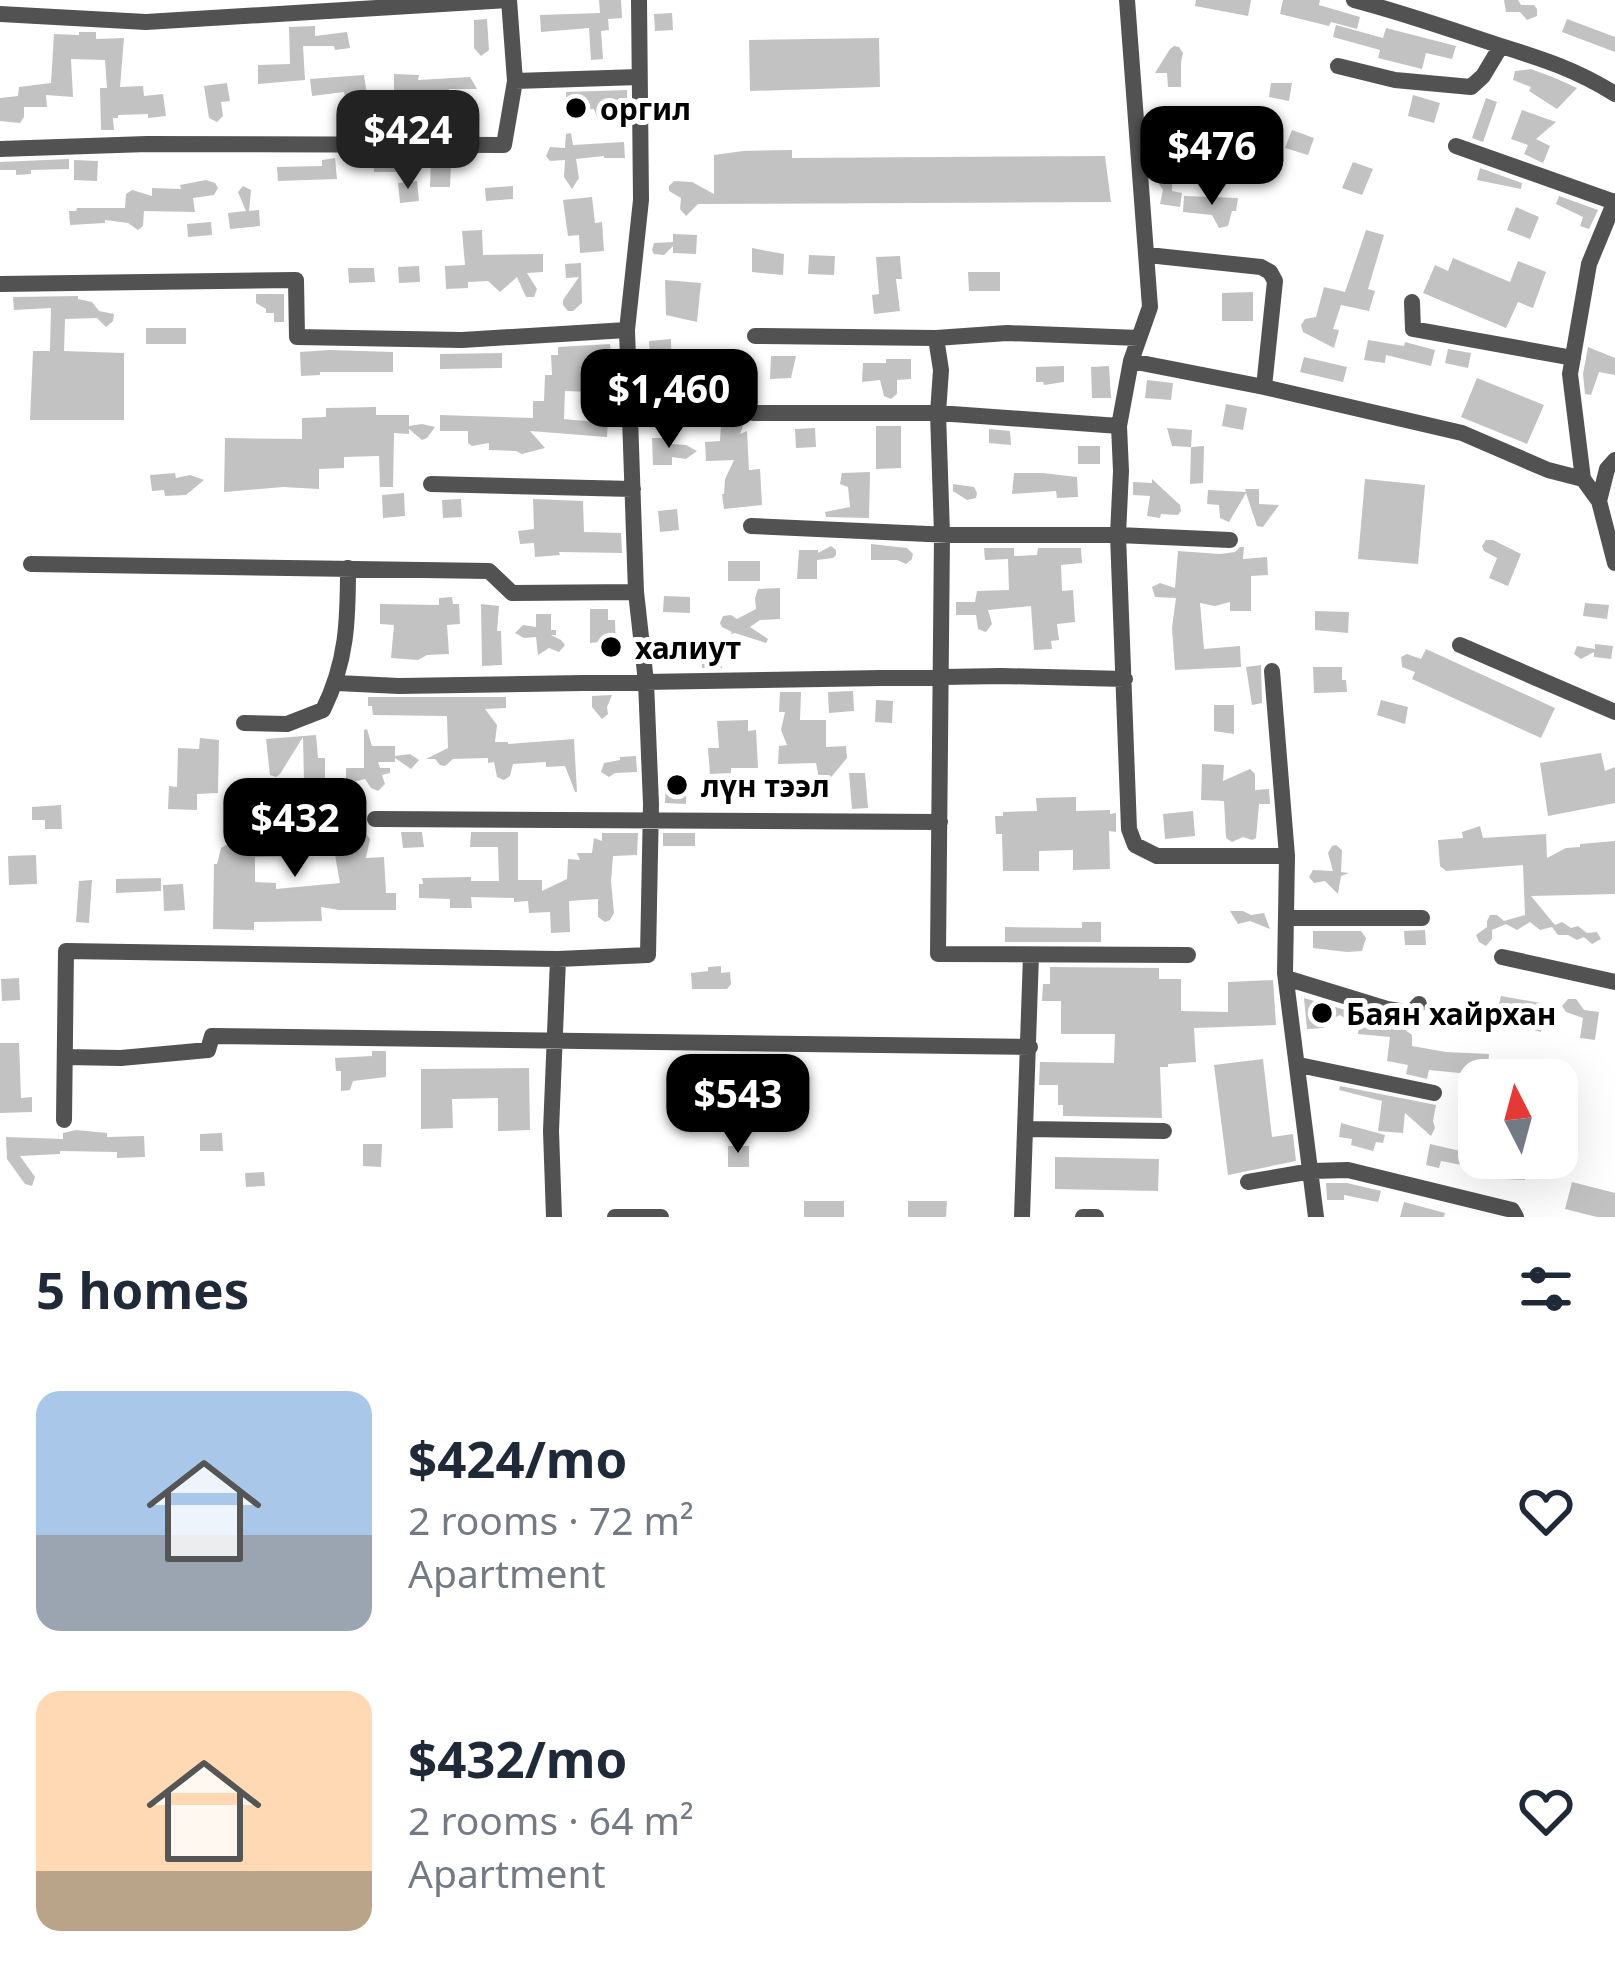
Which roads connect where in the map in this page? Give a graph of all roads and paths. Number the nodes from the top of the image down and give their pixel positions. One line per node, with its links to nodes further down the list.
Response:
1 (508, 0): 6 (street); 10 (street)
2 (639, 0): 9 (street)
3 (1127, 0): 15 (street)
4 (1354, 0): 5 (street)
5 (1417, 8): 7 (street)
6 (0, 14)
7 (1501, 46): 8 (street); 11 (street)
8 (1338, 66)
9 (639, 77): 10 (street); 18 (street)
10 (514, 81): 13 (street)
11 (1615, 94)
12 (1456, 146): 14 (street)
13 (0, 149)
14 (1615, 201): 22 (street)
15 (1148, 255): 21 (street); 24 (street)
16 (0, 284): 18 (street)
17 (1412, 302): 22 (street)
18 (627, 330): 31 (street)
19 (755, 336): 20 (street)
20 (937, 338): 21 (street); 26 (street)
21 (1139, 338): 23 (street)
22 (1573, 358): 29 (street)
23 (1131, 361): 24 (street); 27 (street)
24 (1264, 387): 29 (street)
25 (753, 413): 26 (street)
26 (938, 413): 27 (street); 34 (street)
27 (1119, 426): 35 (street)
28 (1615, 460): 32 (street)
29 (1583, 479): 32 (street)
30 (431, 484): 31 (street)
31 (633, 489): 40 (street)
32 (1599, 501): 37 (street)
33 (751, 526): 34 (street)
34 (942, 534): 35 (street); 43 (street)
35 (1118, 536): 36 (street); 44 (street)
36 (1230, 540)
37 (1615, 563)
38 (31, 564): 39 (street)
39 (348, 568): 40 (street); 45 (street)
40 (636, 592): 46 (street)
41 (1460, 646): 47 (street)
42 (1273, 671): 52 (street)
43 (939, 676): 44 (street); 46 (street); 51 (street)
44 (1125, 679): 52 (street)
45 (337, 682): 46 (street); 48 (street)
46 (646, 682): 50 (street)
47 (1615, 712)
48 (244, 723)
49 (375, 819): 50 (street)
50 (651, 821): 51 (street); 58 (street)
51 (940, 822): 56 (street)
52 (1287, 856): 53 (street)
53 (1286, 918): 54 (street); 59 (street)
54 (1422, 918)
55 (1188, 955): 56 (street)
56 (1031, 956): 63 (street)
57 (1502, 957): 60 (street)
58 (558, 959): 62 (street); 64 (street)
59 (1286, 978): 61 (street); 65 (street)
60 (1615, 982)
61 (1419, 1004)
62 (556, 1039): 63 (street); 64 (street); 72 (street)
63 (1030, 1047): 68 (street)
64 (65, 1058): 67 (street)
65 (1299, 1065): 66 (street); 70 (street)
66 (1434, 1093)
67 (64, 1120)
68 (1026, 1129): 69 (street); 75 (street)
69 (1164, 1131)
70 (1312, 1171): 71 (street); 78 (street); 79 (street)
71 (1248, 1182)
72 (554, 1217)
73 (615, 1217): 74 (street)
74 (662, 1217)
75 (1022, 1217)
76 (1084, 1217): 77 (street)
77 (1096, 1217)
78 (1316, 1217)
79 (1516, 1217)

